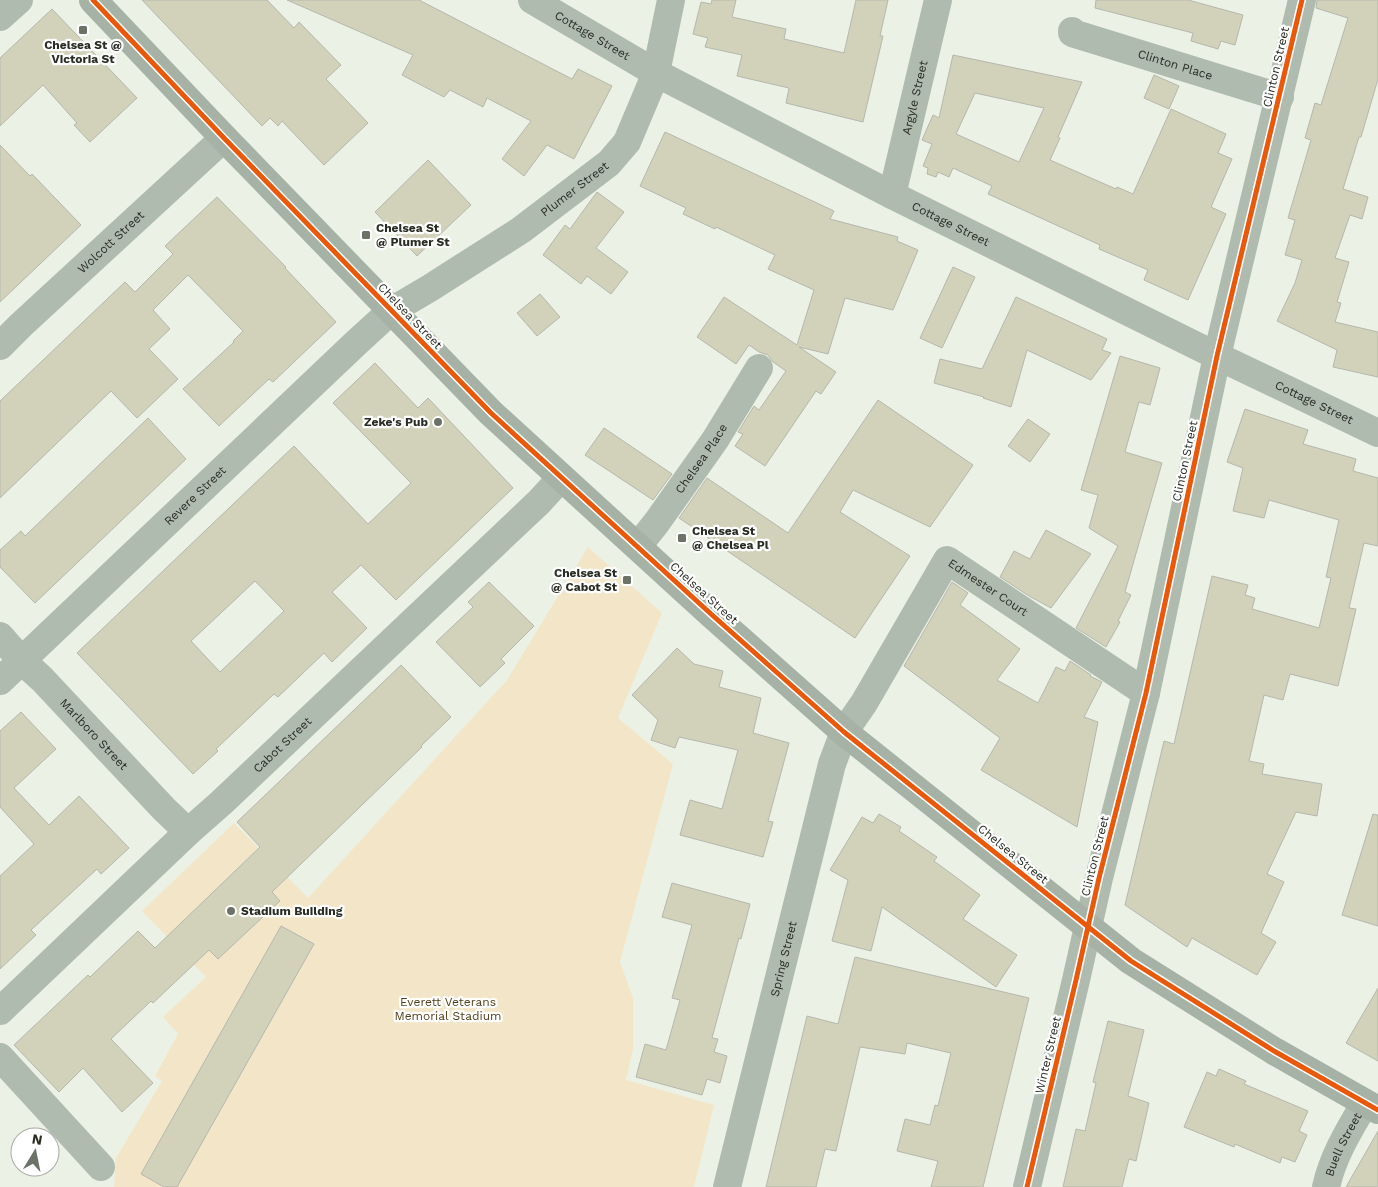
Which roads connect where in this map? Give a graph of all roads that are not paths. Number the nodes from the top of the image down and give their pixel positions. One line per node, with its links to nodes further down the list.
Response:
1 (19, 0): 7 (street)
2 (93, 0): 11 (main road, Chelsea Street)
3 (532, 0): 9 (street, Cottage Street)
4 (671, 0): 9 (street, Plumer Street)
5 (938, 0): 12 (street, Argyle Street)
6 (1302, 0): 10 (street, Clinton Street)
7 (0, 17)
8 (1072, 31): 10 (street, Clinton Place)
9 (656, 73): 12 (street, Cottage Street); 13 (street, Plumer Street)
10 (1280, 97): 15 (street, Clinton Street)
11 (224, 138): 13 (main road, Chelsea Street); 14 (street, Wolcott Street)
12 (892, 195): 15 (street, Cottage Street)
13 (391, 311): 18 (main road, Chelsea Street); 21 (street, Revere Street)
14 (0, 346)
15 (1217, 356): 17 (street, Cottage Street); 23 (street, Clinton Street)
16 (759, 368): 19 (street, Chelsea Place)
17 (1378, 434)
18 (562, 478): 19 (main road, Chelsea Street); 25 (street, Cabot Street)
19 (638, 546): 24 (main road, Chelsea Street)
20 (0, 636): 21 (street, Marlboro Street)
21 (21, 660): 22 (street, Revere Street); 25 (street, Marlboro Street)
22 (0, 681)
23 (1146, 694): 24 (street, Edmester Court); 26 (street, Clinton Street)
24 (844, 732): 26 (main road, Chelsea Street); 31 (street, Spring Street)
25 (188, 832): 27 (street, Cabot Street)
26 (1088, 927): 29 (main road, Chelsea Street); 32 (street, Winter Street)
27 (0, 1011)
28 (0, 1057): 30 (street)
29 (1372, 1106): 33 (street, Buell Street)
30 (101, 1167)
31 (727, 1187)
32 (1027, 1187)
33 (1326, 1187)

